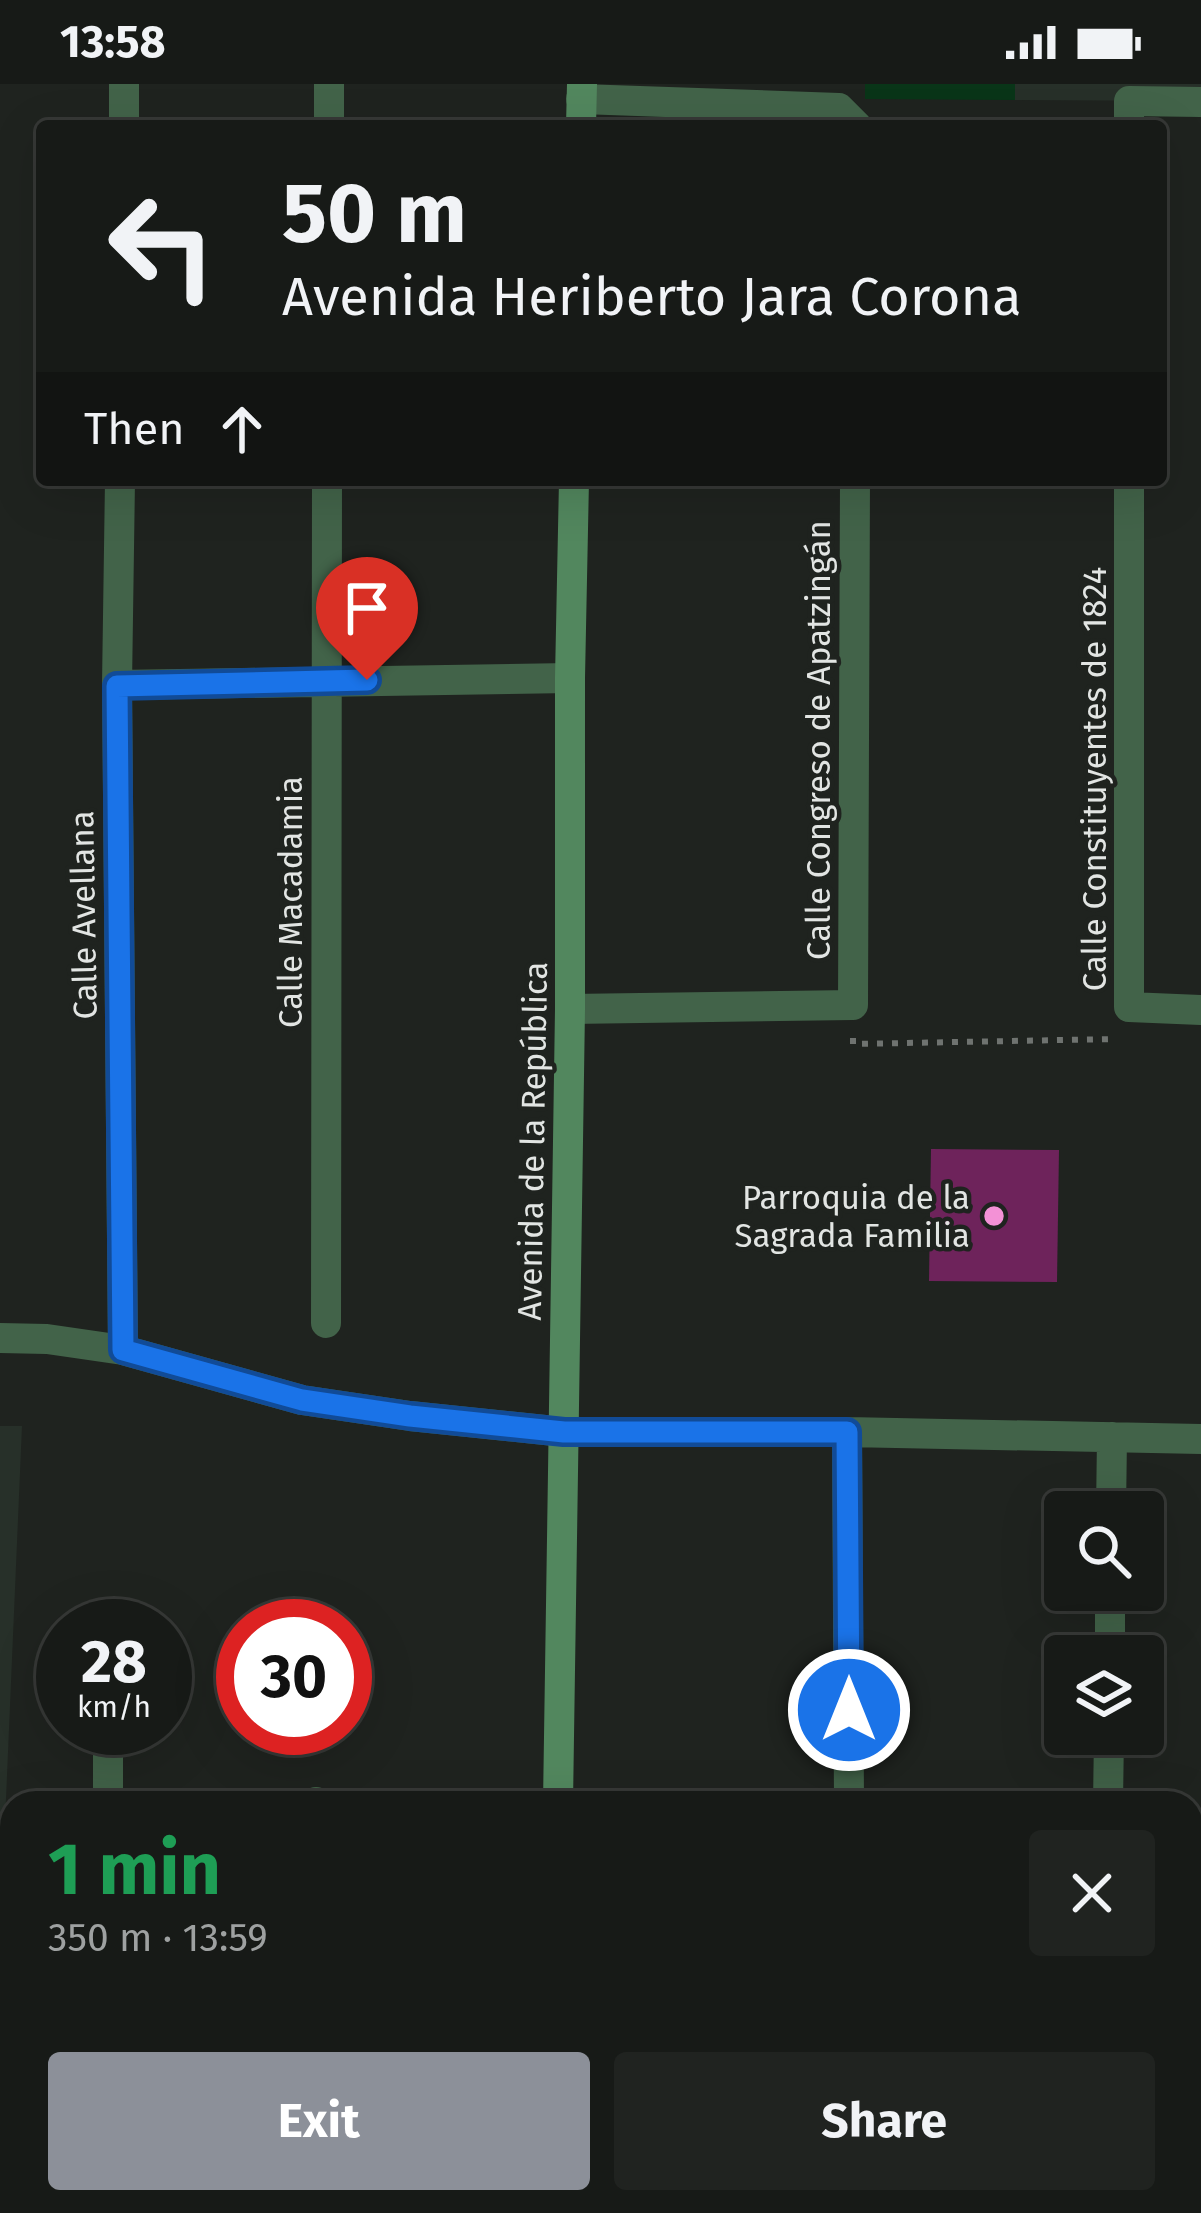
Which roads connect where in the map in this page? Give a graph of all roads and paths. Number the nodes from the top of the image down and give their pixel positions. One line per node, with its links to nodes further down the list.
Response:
1 (124, 84): 5 (street)
2 (329, 84): 6 (street)
3 (1201, 102): 8 (street)
4 (581, 103): 7 (street)
5 (124, 120)
6 (329, 120)
7 (851, 120)
8 (1129, 120)
9 (120, 486): 16 (street, Calle Avellana)
10 (327, 486): 15 (street, Calle Macadamia)
11 (574, 486): 14 (main road, Avenida de la República)
12 (855, 486): 17 (street, Calle Congreso de Apatzingán)
13 (1129, 486): 18 (street, Calle Constituyentes de 1824)
14 (570, 678): 15 (street); 19 (main road, Avenida de la República)
15 (326, 680): 16 (street); 21 (street, Calle Macadamia)
16 (117, 686): 23 (street, Calle Avellana)
17 (853, 1005): 18 (path); 19 (street, Calle Congreso de Apatzingán)
18 (1129, 1007): 20 (street, Calle Constituyentes de 1824)
19 (570, 1009): 24 (main road, Avenida de la República)
20 (1201, 1010)
21 (326, 1323)
22 (0, 1338): 23 (street)
23 (123, 1350): 24 (street)
24 (564, 1432): 25 (street); 32 (main road, Avenida de la República)
25 (847, 1432): 26 (street); 33 (street)
26 (1112, 1437): 27 (street); 28 (street)
27 (1201, 1439)
28 (1111, 1491)
29 (108, 1755): 31 (street)
30 (1109, 1755): 34 (street)
31 (108, 1791)
32 (558, 1791)
33 (849, 1791)
34 (1108, 1791)

